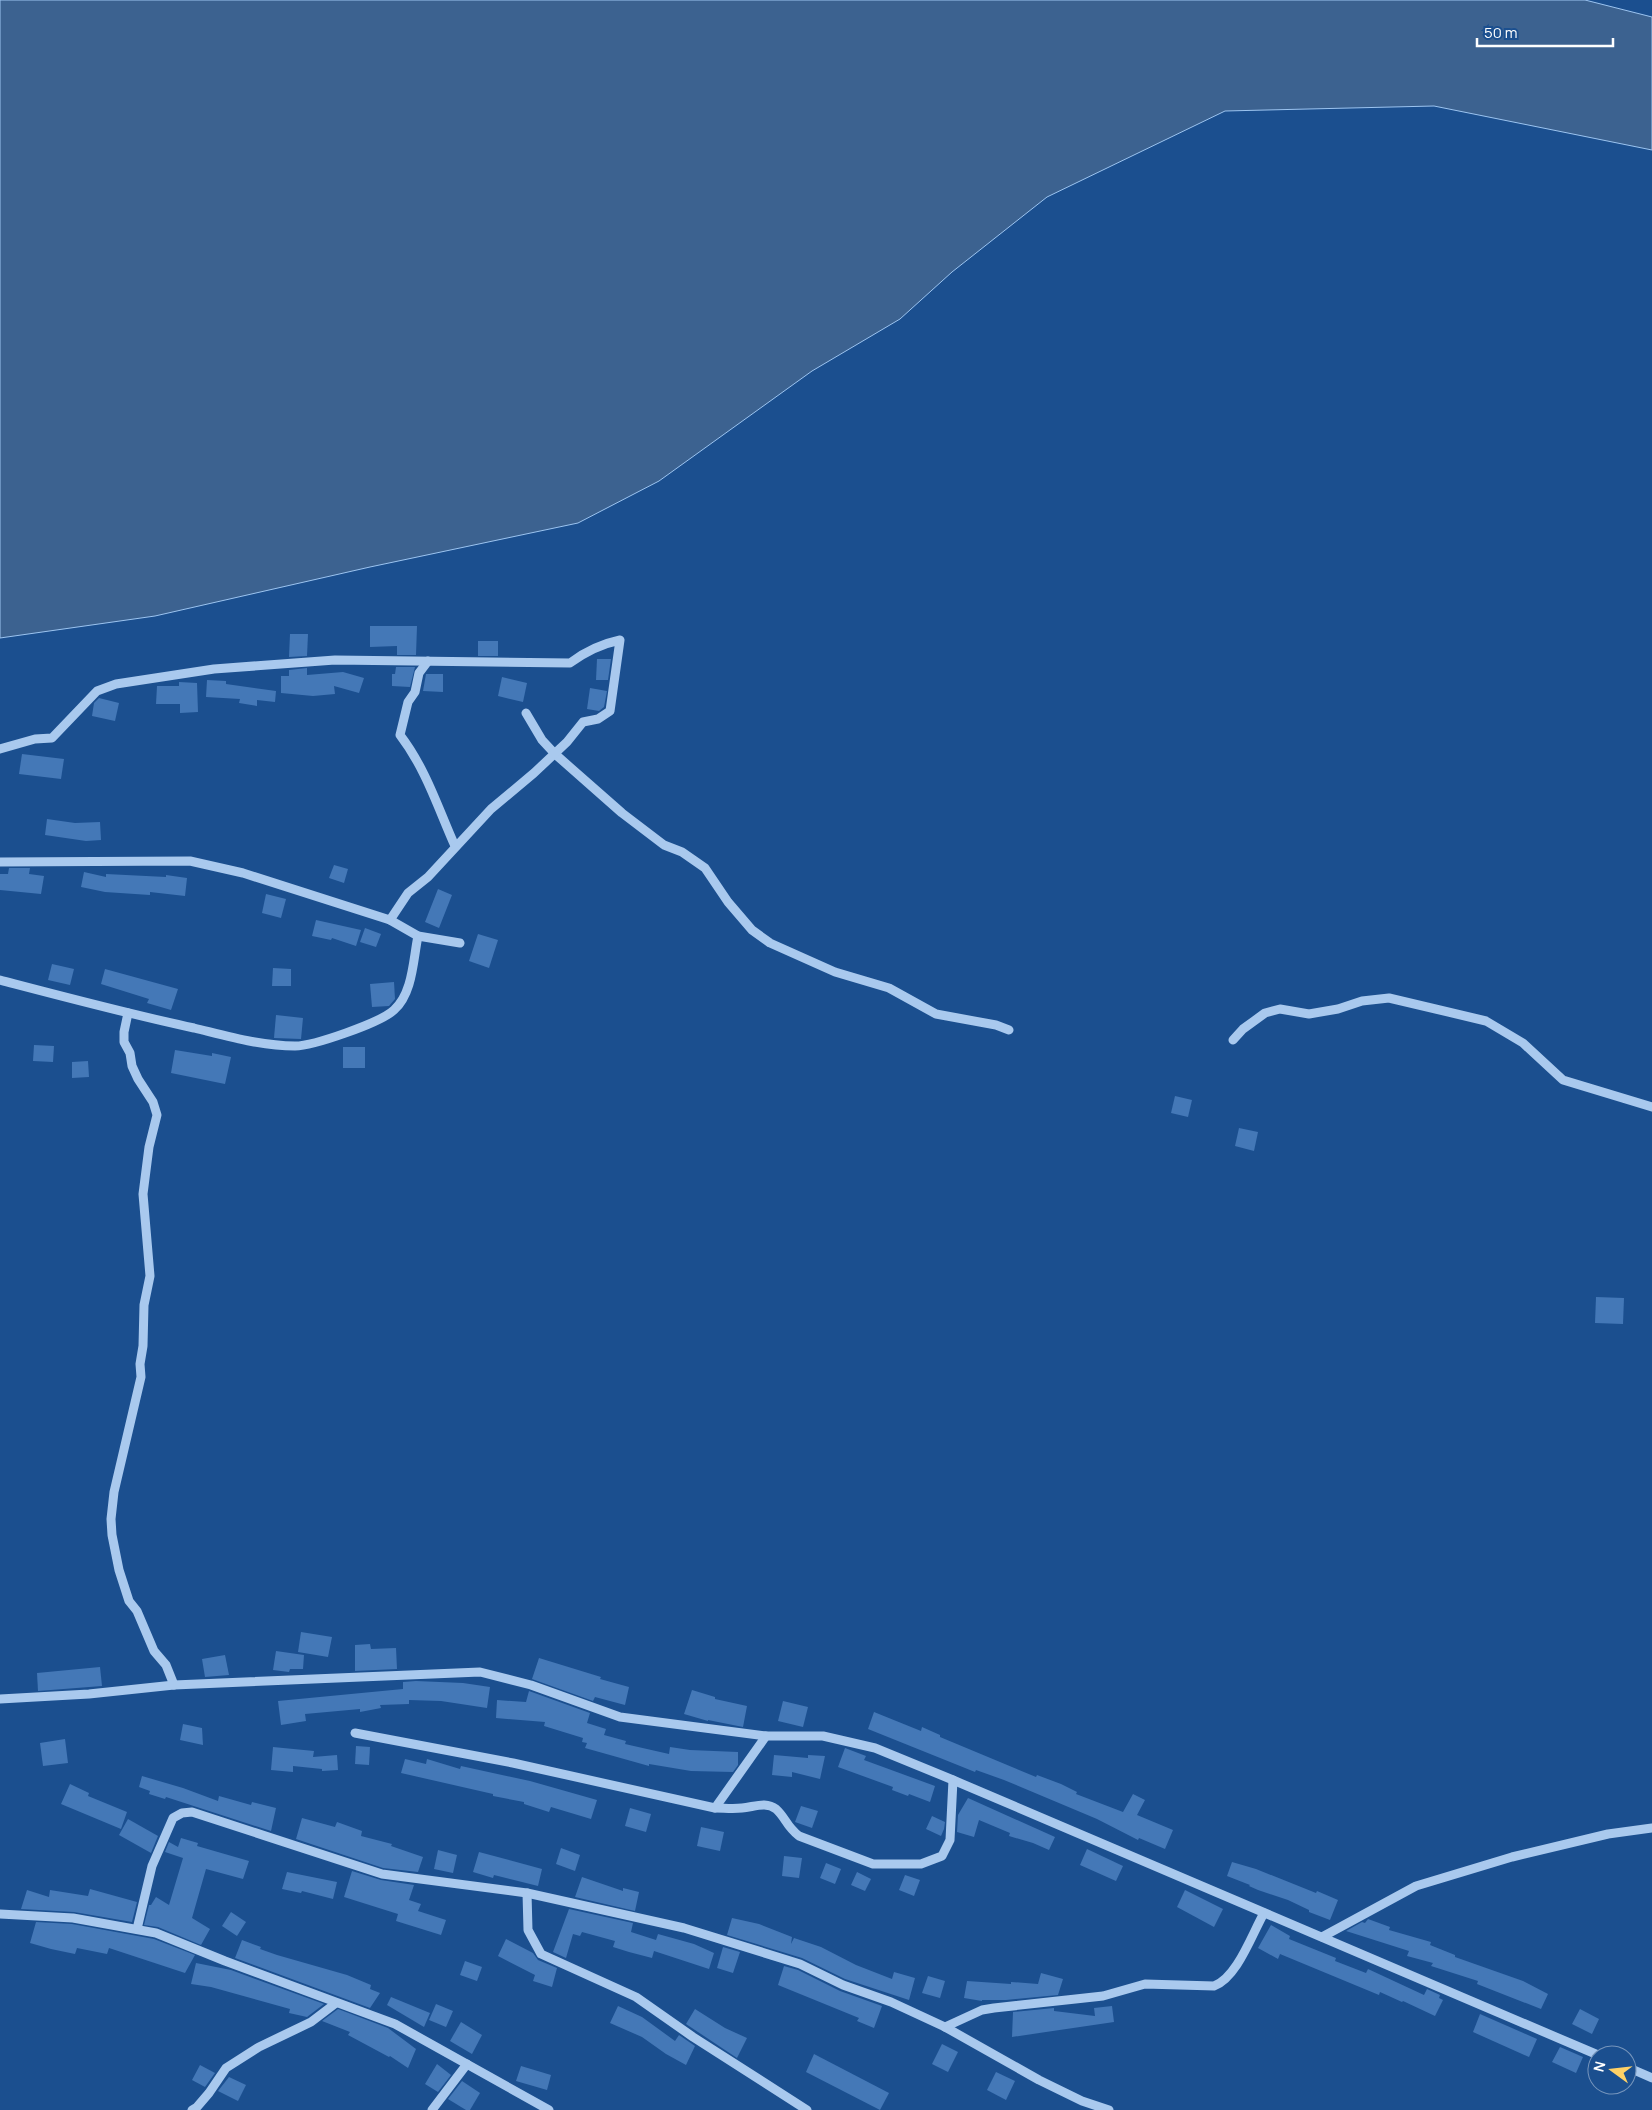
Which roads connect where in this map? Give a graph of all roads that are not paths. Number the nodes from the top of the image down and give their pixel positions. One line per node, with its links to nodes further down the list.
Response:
1 (428, 661): 3 (street); 4 (street); 5 (street)
2 (526, 714): 4 (street)
3 (0, 749)
4 (555, 754): 5 (street); 12 (street)
5 (454, 846): 7 (street)
6 (0, 862): 7 (street)
7 (390, 920): 8 (street)
8 (418, 936): 9 (street); 11 (street)
9 (460, 943)
10 (0, 980): 11 (street)
11 (128, 1013): 15 (street)
12 (1008, 1030)
13 (1233, 1040): 14 (street)
14 (1652, 1107)
15 (174, 1685): 16 (street); 18 (street)
16 (0, 1699)
17 (355, 1733): 20 (street)
18 (766, 1736): 19 (street); 20 (street)
19 (954, 1780): 20 (street); 23 (street)
20 (715, 1808)
21 (1652, 1828): 26 (street)
22 (527, 1892): 25 (street); 28 (street); 36 (street)
23 (1264, 1913): 26 (street); 28 (street)
24 (0, 1914): 25 (street)
25 (136, 1929): 27 (street)
26 (1322, 1937): 29 (street)
27 (336, 2003): 30 (street); 33 (street)
28 (945, 2027): 37 (street)
29 (1587, 2050)
30 (467, 2064): 34 (street); 35 (street)
31 (1637, 2071): 32 (street)
32 (1652, 2078)
33 (197, 2109)
34 (432, 2110)
35 (549, 2110)
36 (807, 2110)
37 (1110, 2110)

